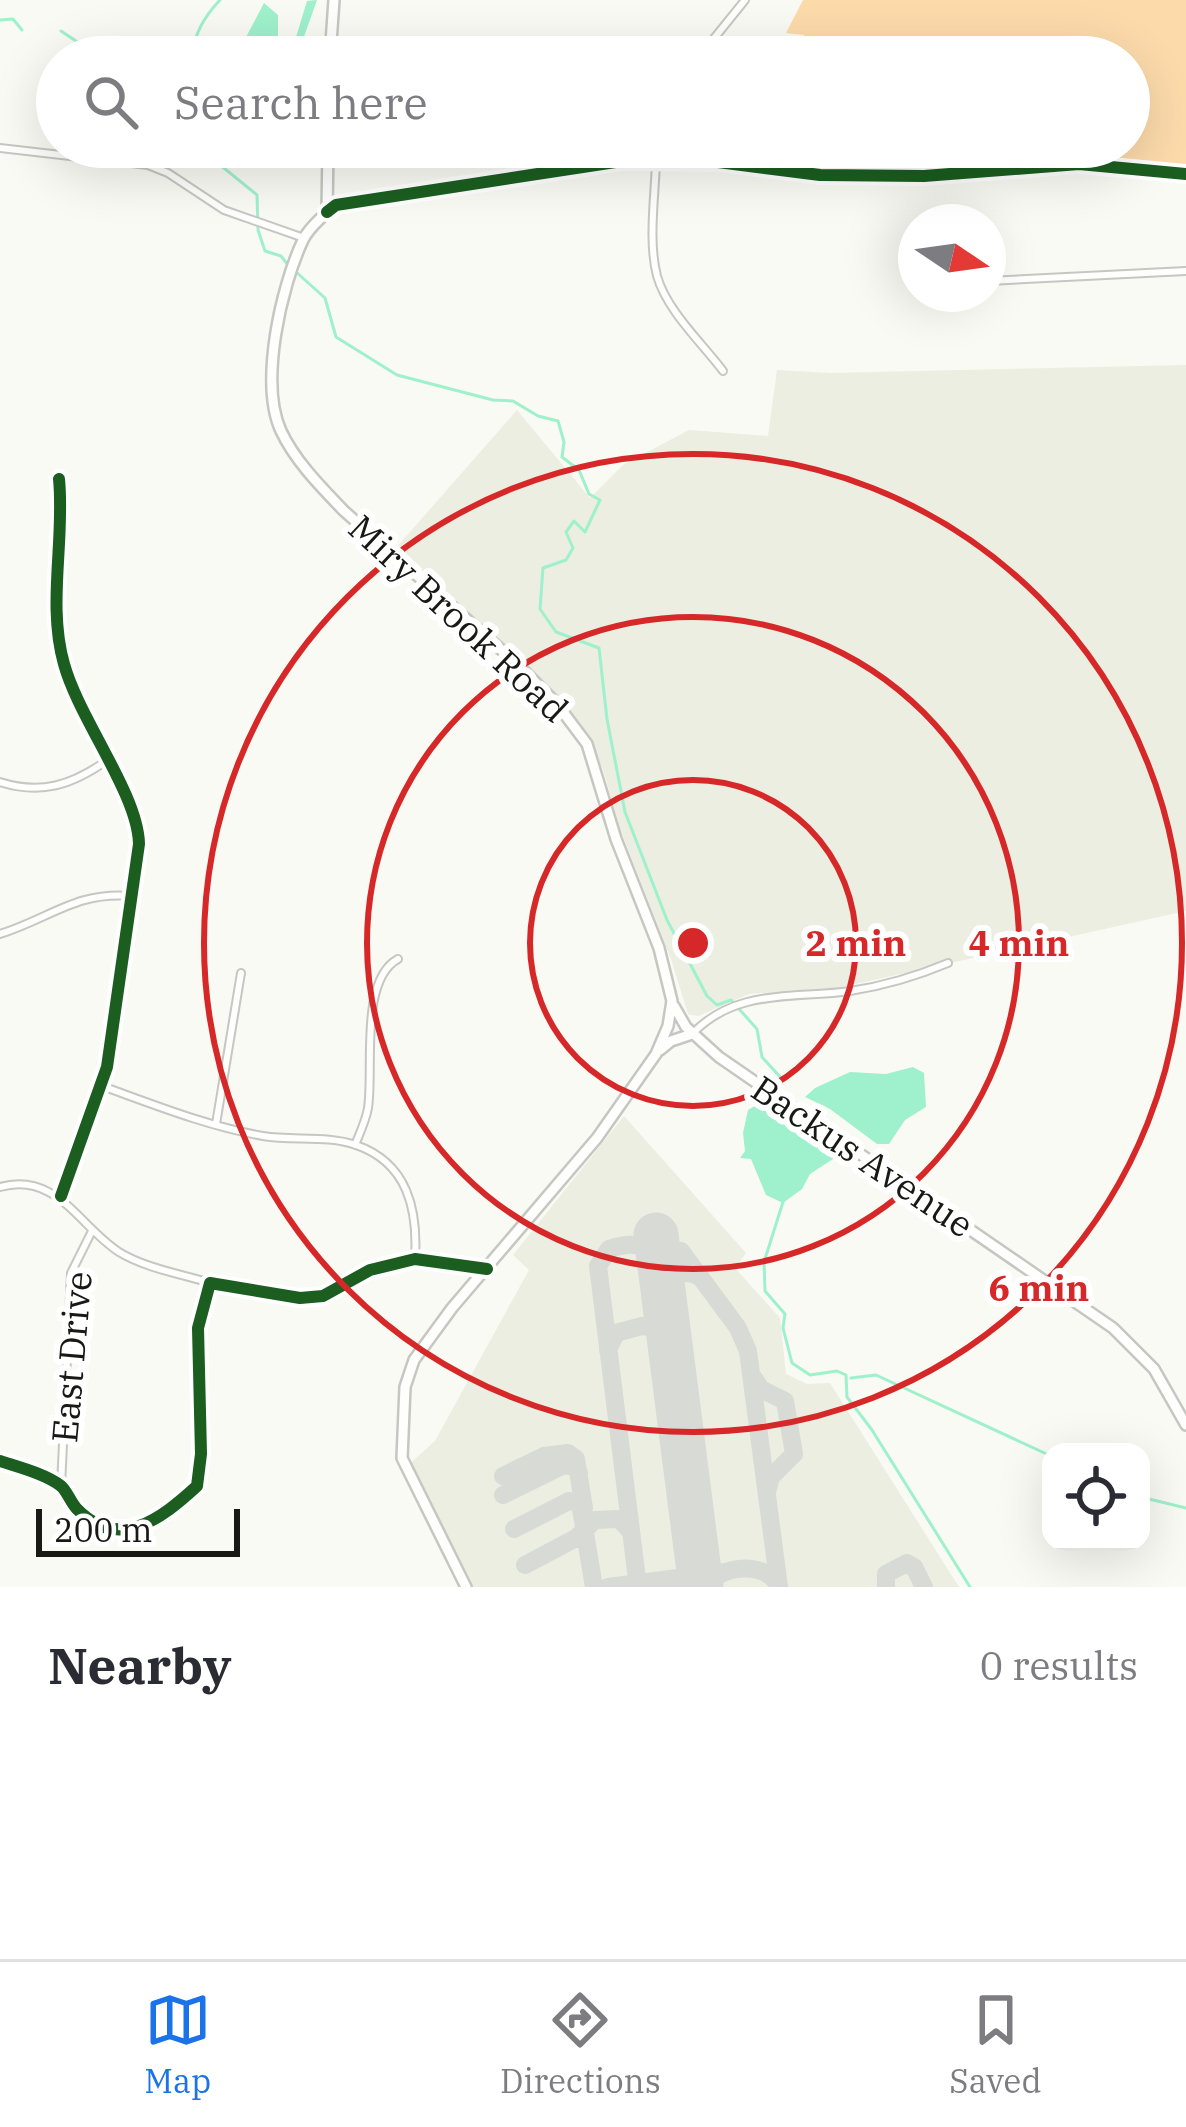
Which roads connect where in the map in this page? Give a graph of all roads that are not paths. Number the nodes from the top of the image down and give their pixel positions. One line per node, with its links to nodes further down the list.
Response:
1 (334, 0): 3 (main road)
2 (745, 0): 4 (street)
3 (331, 36)
4 (716, 36)
5 (0, 148): 6 (street)
6 (36, 152)
7 (156, 168): 16 (street)
8 (328, 168): 15 (main road)
9 (575, 168): 15 (street)
10 (656, 168): 19 (street)
11 (769, 168): 12 (street)
12 (1027, 168)
13 (1122, 168): 14 (street)
14 (1186, 174)
15 (327, 212): 16 (main road, Miry Brook Road)
16 (304, 238): 28 (main road, Miry Brook Road)
17 (1186, 271): 18 (street)
18 (1006, 280)
19 (723, 371)
20 (59, 478): 21 (street)
21 (106, 761): 22 (street); 23 (street)
22 (0, 782)
23 (132, 896): 24 (street); 31 (street)
24 (0, 934)
25 (398, 959): 33 (street)
26 (948, 963): 29 (street)
27 (241, 974): 32 (street)
28 (671, 1001): 29 (main road, Backus Avenue); 30 (main road)
29 (692, 1034): 30 (main road); 40 (main road, Backus Avenue)
30 (656, 1054): 38 (main road)
31 (102, 1086): 32 (street); 35 (street)
32 (216, 1124): 33 (street)
33 (355, 1145): 37 (street)
34 (0, 1187): 35 (street)
35 (61, 1196): 36 (street)
36 (92, 1231): 39 (street); 42 (street, East Drive)
37 (415, 1259): 38 (street); 39 (street)
38 (487, 1269): 43 (main road)
39 (210, 1283): 42 (street)
40 (1186, 1425)
41 (0, 1461): 42 (street)
42 (61, 1486)
43 (466, 1587)

